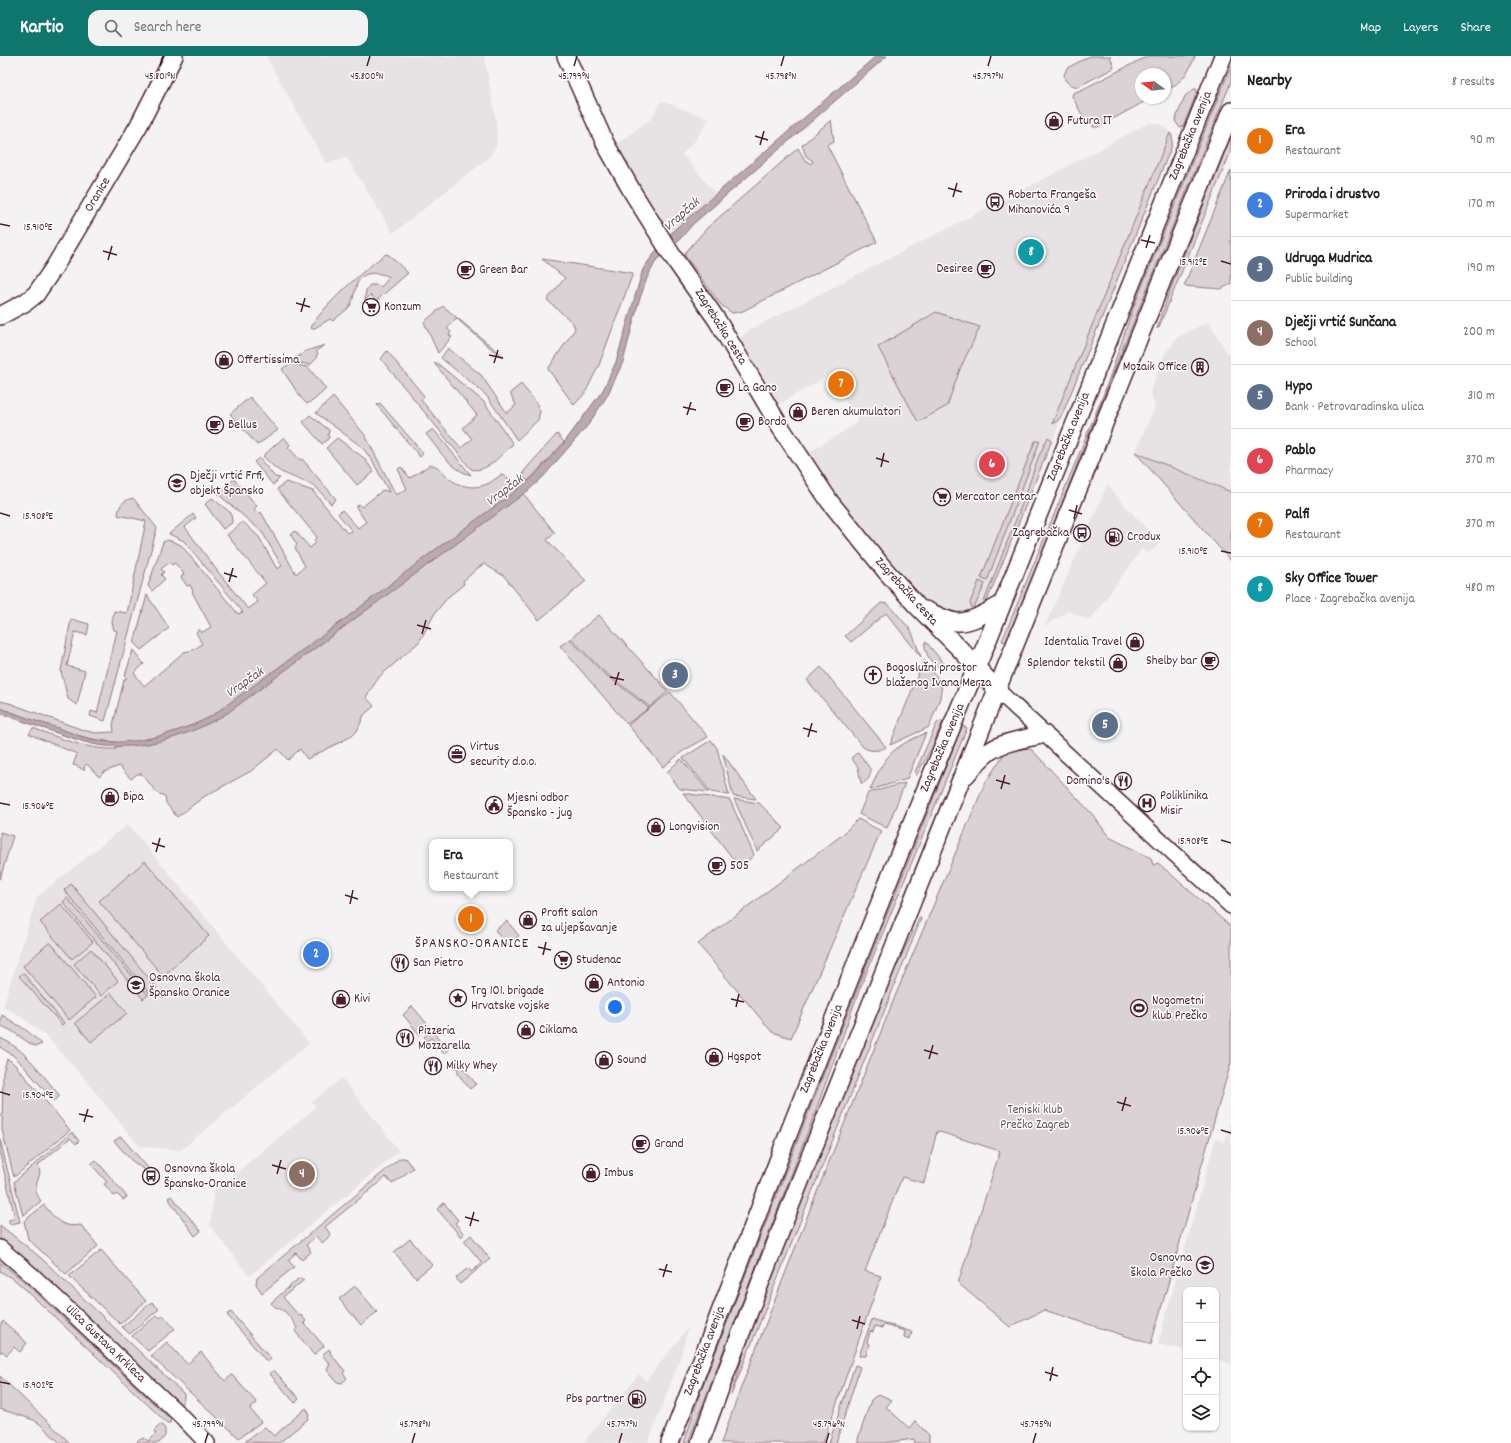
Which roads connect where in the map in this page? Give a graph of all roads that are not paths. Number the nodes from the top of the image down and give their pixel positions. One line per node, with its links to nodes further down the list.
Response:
1 (174, 56): 5 (main road, Oranice)
2 (566, 56): 7 (main road, Zagrebačka cesta)
3 (1223, 56): 6 (main road, Zagrebačka avenija)
4 (1231, 111): 9 (main road, Zagrebačka avenija)
5 (0, 316)
6 (1001, 605): 7 (main road); 8 (main road, Zagrebačka avenija)
7 (917, 606): 8 (main road, Zagrebačka cesta)
8 (976, 668): 9 (main road, Zagrebačka cesta); 15 (main road, Zagrebačka avenija)
9 (996, 689): 10 (street); 11 (main road, Zagrebačka avenija)
10 (1044, 734): 11 (main road); 12 (street)
11 (959, 782): 16 (main road, Zagrebačka avenija)
12 (1231, 906)
13 (0, 1248): 14 (street, Ulica Gustava Krkleca)
14 (198, 1440)
15 (670, 1443)
16 (700, 1443)

